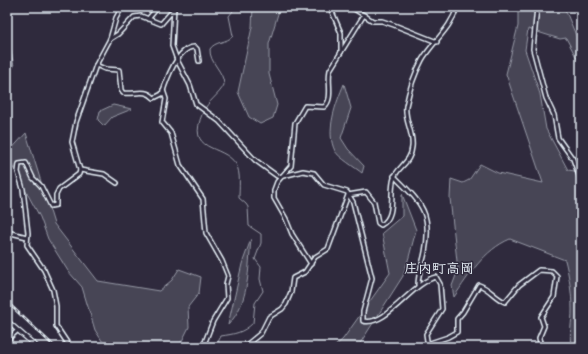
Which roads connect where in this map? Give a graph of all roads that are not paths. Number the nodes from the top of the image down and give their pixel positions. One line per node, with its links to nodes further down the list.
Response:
1 (122, 7): 10 (street)
2 (158, 7): 9 (street)
3 (330, 7): 12 (street)
4 (351, 7): 8 (street)
5 (457, 7): 11 (street)
6 (537, 7): 20 (street)
7 (174, 8): 9 (street); 13 (street)
8 (364, 15): 11 (street); 12 (street)
9 (148, 19): 10 (street)
10 (110, 39): 15 (street)
11 (437, 42): 18 (street)
12 (342, 52): 19 (street)
13 (177, 60): 14 (street); 16 (street); 19 (street)
14 (199, 61)
15 (96, 66): 16 (street); 17 (street)
16 (164, 90): 33 (street)
17 (80, 170): 21 (street); 24 (street)
18 (394, 176): 22 (street); 26 (street)
19 (280, 177): 22 (street); 25 (street)
20 (581, 181)
21 (117, 183)
22 (348, 195): 25 (street); 26 (street)
23 (7, 232): 24 (street)
24 (27, 237): 32 (street)
25 (311, 264): 34 (street)
26 (418, 285): 30 (street)
27 (7, 321): 28 (main road)
28 (17, 331): 29 (street); 31 (main road)
29 (7, 340)
30 (428, 345): 35 (street)
31 (37, 347)
32 (70, 347)
33 (203, 347)
34 (244, 347)
35 (541, 347)

